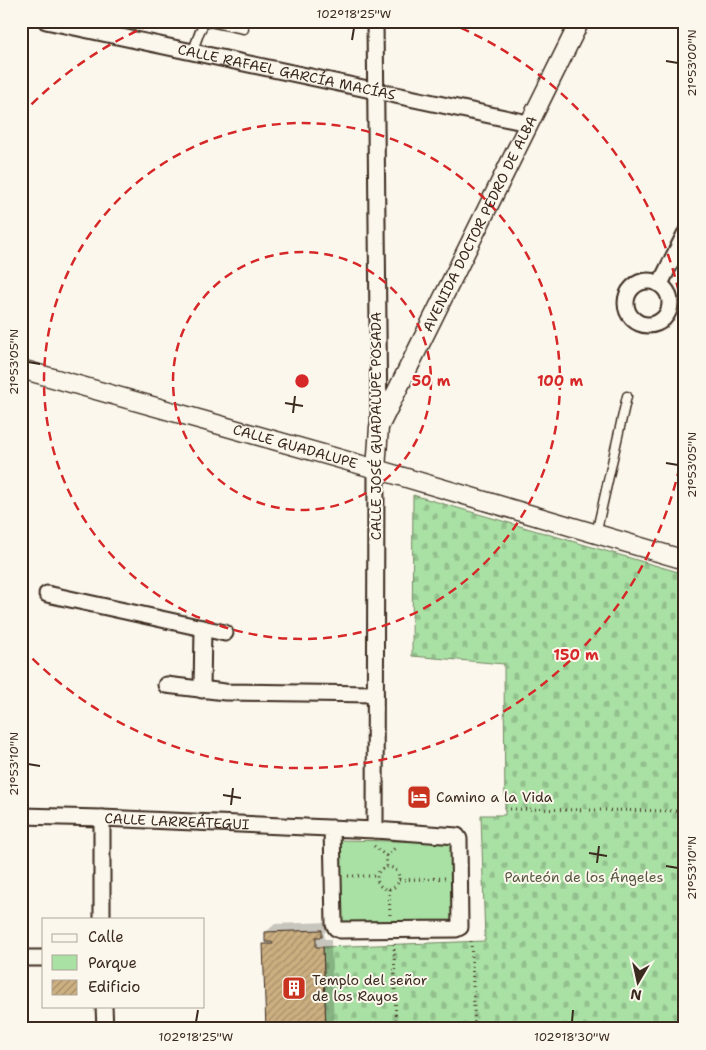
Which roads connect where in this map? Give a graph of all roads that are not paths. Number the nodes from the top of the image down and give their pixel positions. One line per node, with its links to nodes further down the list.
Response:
1 (46, 21): 5 (street, CALLE RAFAEL GARCÍA MACÍAS)
2 (375, 21): 6 (street, CALLE JOSÉ GUADALUPE POSADA)
3 (580, 21): 7 (street, AVENIDA DOCTOR PEDRO DE ALBA)
4 (244, 29): 5 (lane)
5 (192, 52): 6 (street, CALLE RAFAEL GARCÍA MACÍAS)
6 (375, 92): 7 (street, CALLE RAFAEL GARCÍA MACÍAS); 12 (street, CALLE JOSÉ GUADALUPE POSADA)
7 (528, 123): 12 (street, AVENIDA DOCTOR PEDRO DE ALBA)
8 (685, 234): 9 (street)
9 (660, 284)
10 (21, 369): 13 (street, CALLE GUADALUPE)
11 (627, 396): 14 (lane)
12 (378, 427): 13 (street, CALLE JOSÉ GUADALUPE POSADA)
13 (376, 469): 14 (street, CALLE GUADALUPE); 21 (street, CALLE JOSÉ GUADALUPE POSADA)
14 (596, 534): 15 (street, CALLE GUADALUPE)
15 (685, 560)
16 (47, 594): 17 (street)
17 (203, 628): 18 (street); 20 (street)
18 (225, 633)
19 (166, 685): 20 (street)
20 (202, 690): 21 (street)
21 (375, 694): 25 (street, CALLE JOSÉ GUADALUPE POSADA)
22 (21, 816): 23 (street, CALLE LARREÁTEGUI)
23 (102, 818): 24 (street, CALLE LARREÁTEGUI); 26 (street)
24 (332, 828): 25 (street, CALLE LARREÁTEGUI); 25 (street, CALLE LARREÁTEGUI)
25 (371, 835)
26 (102, 918)
27 (21, 958): 28 (street)
28 (42, 958)
29 (104, 1008): 30 (street)
30 (105, 1029)

